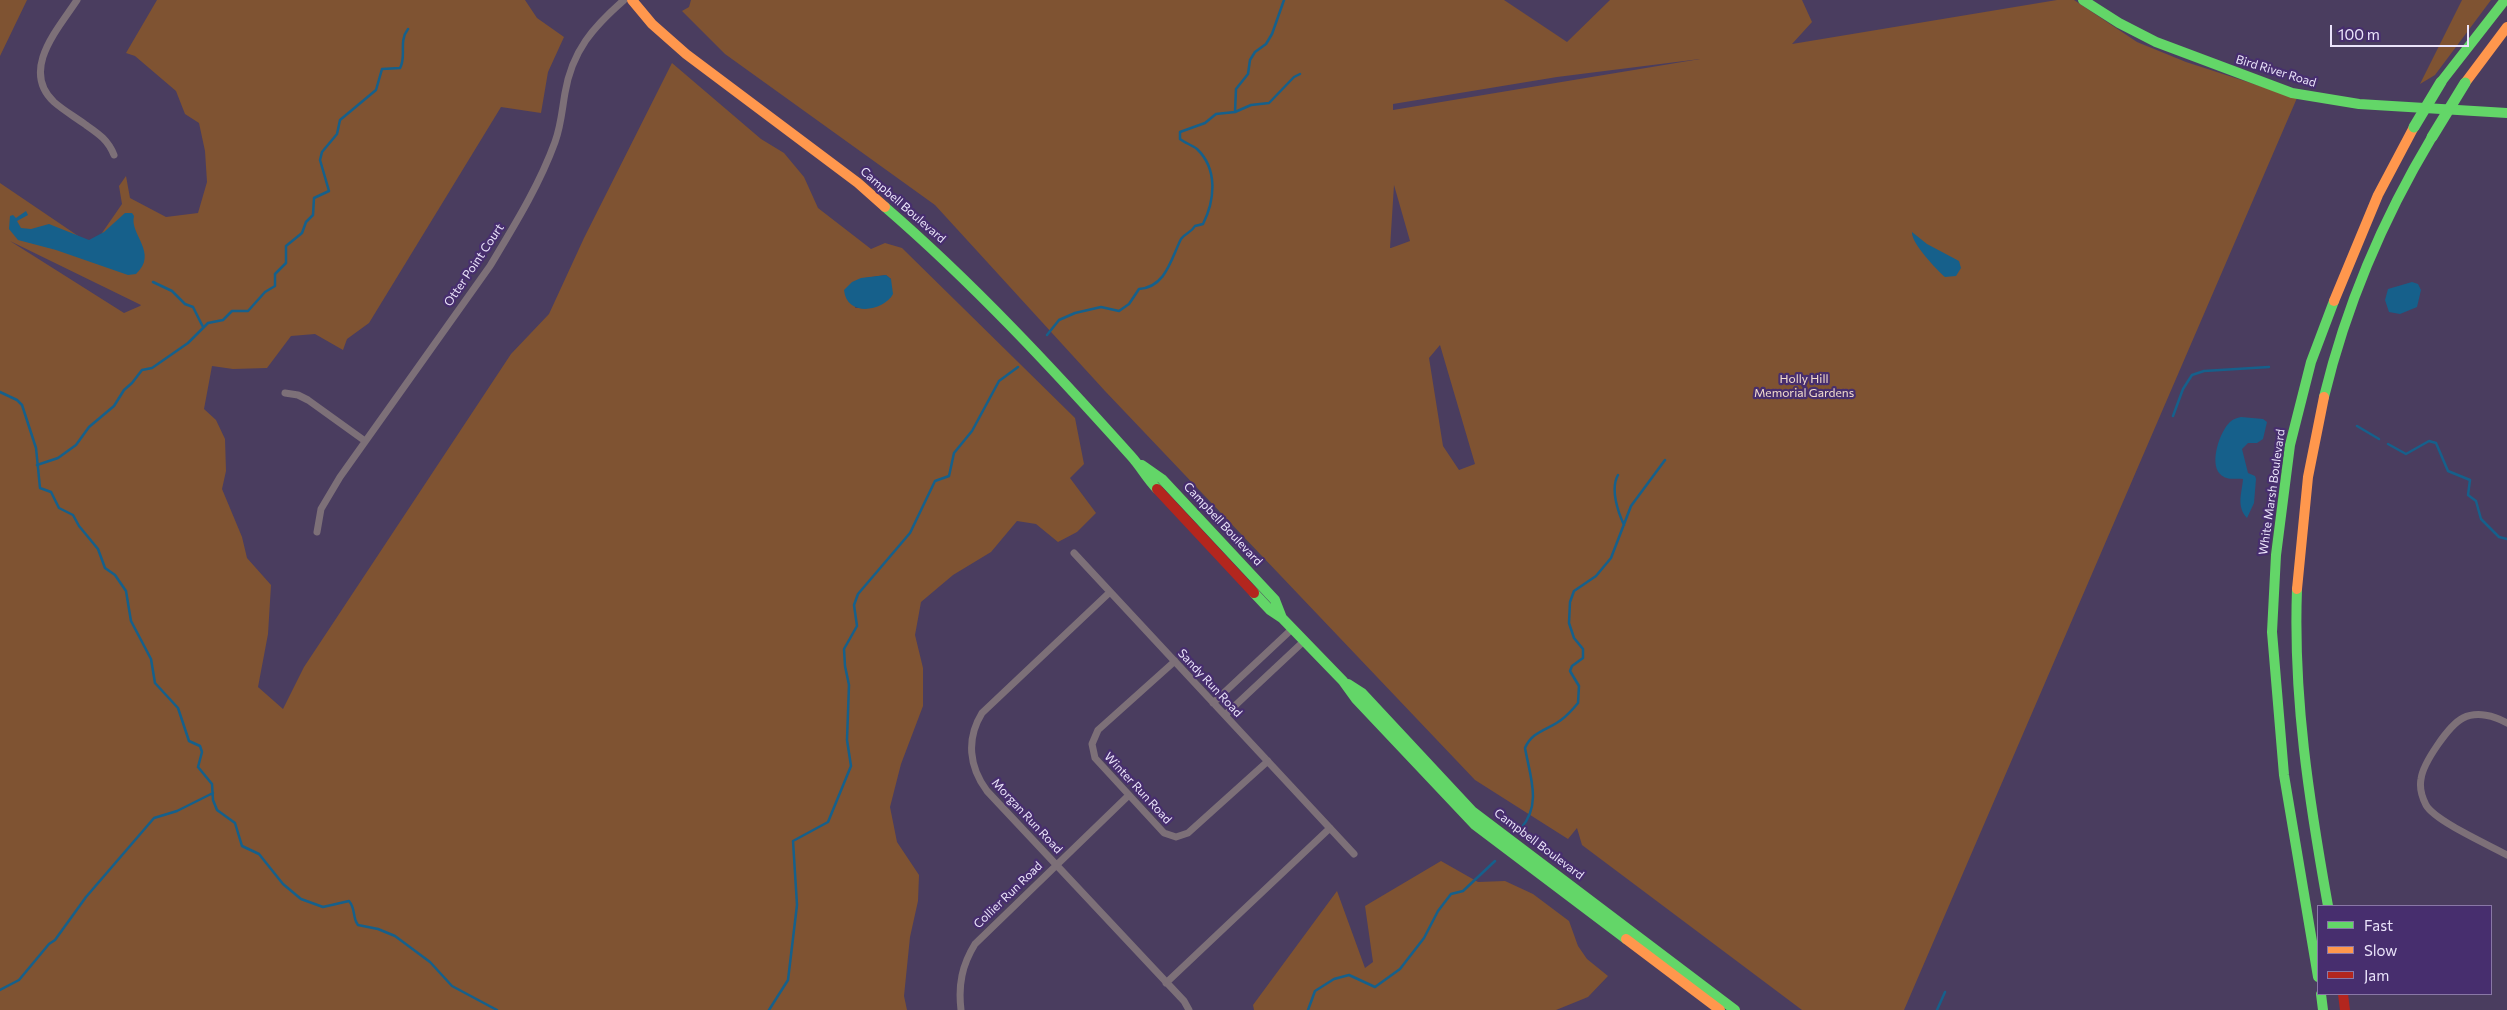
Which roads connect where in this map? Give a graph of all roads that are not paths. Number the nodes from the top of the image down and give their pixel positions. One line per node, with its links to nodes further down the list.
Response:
1 (78, 0): 8 (street)
2 (624, 0): 10 (street, Otter Point Court)
3 (632, 0): 14 (street, Campbell Boulevard)
4 (2082, 0): 7 (street, Bird River Road)
5 (2505, 0): 28 (street, White Marsh Boulevard, bridge)
6 (2507, 27): 27 (street, bridge)
7 (2507, 112)
8 (114, 155)
9 (285, 393): 10 (street)
10 (365, 441): 11 (street, Otter Point Court)
11 (317, 532)
12 (1074, 553): 13 (street, Sandy Run Road)
13 (1110, 592): 16 (street, Sandy Run Road); 26 (street, Morgan Run Road)
14 (1292, 629): 15 (street, Campbell Boulevard); 18 (street)
15 (1304, 641): 17 (street, Campbell Boulevard); 19 (street)
16 (1175, 661): 18 (street, Sandy Run Road); 22 (street, Winter Run Road)
17 (1343, 681): 34 (street, Campbell Boulevard); 35 (street, Campbell Boulevard)
18 (1213, 703): 19 (street, Sandy Run Road)
19 (1225, 715): 21 (street, Sandy Run Road)
20 (2507, 724): 25 (street)
21 (1268, 761): 22 (street, Winter Run Road); 23 (street, Sandy Run Road)
22 (1129, 795): 26 (street, Collier Run Road)
23 (1330, 828): 24 (street, Sandy Run Road); 29 (street)
24 (1354, 854)
25 (2507, 855)
26 (1056, 864): 29 (street, Morgan Run Road); 32 (street, Collier Run Road)
27 (2328, 905)
28 (2317, 971)
29 (1166, 983): 33 (street)
30 (2321, 995): 36 (street)
31 (2343, 995): 37 (street)
32 (961, 1010)
33 (1189, 1010)
34 (1720, 1010)
35 (1735, 1010)
36 (2323, 1010)
37 (2345, 1010)

